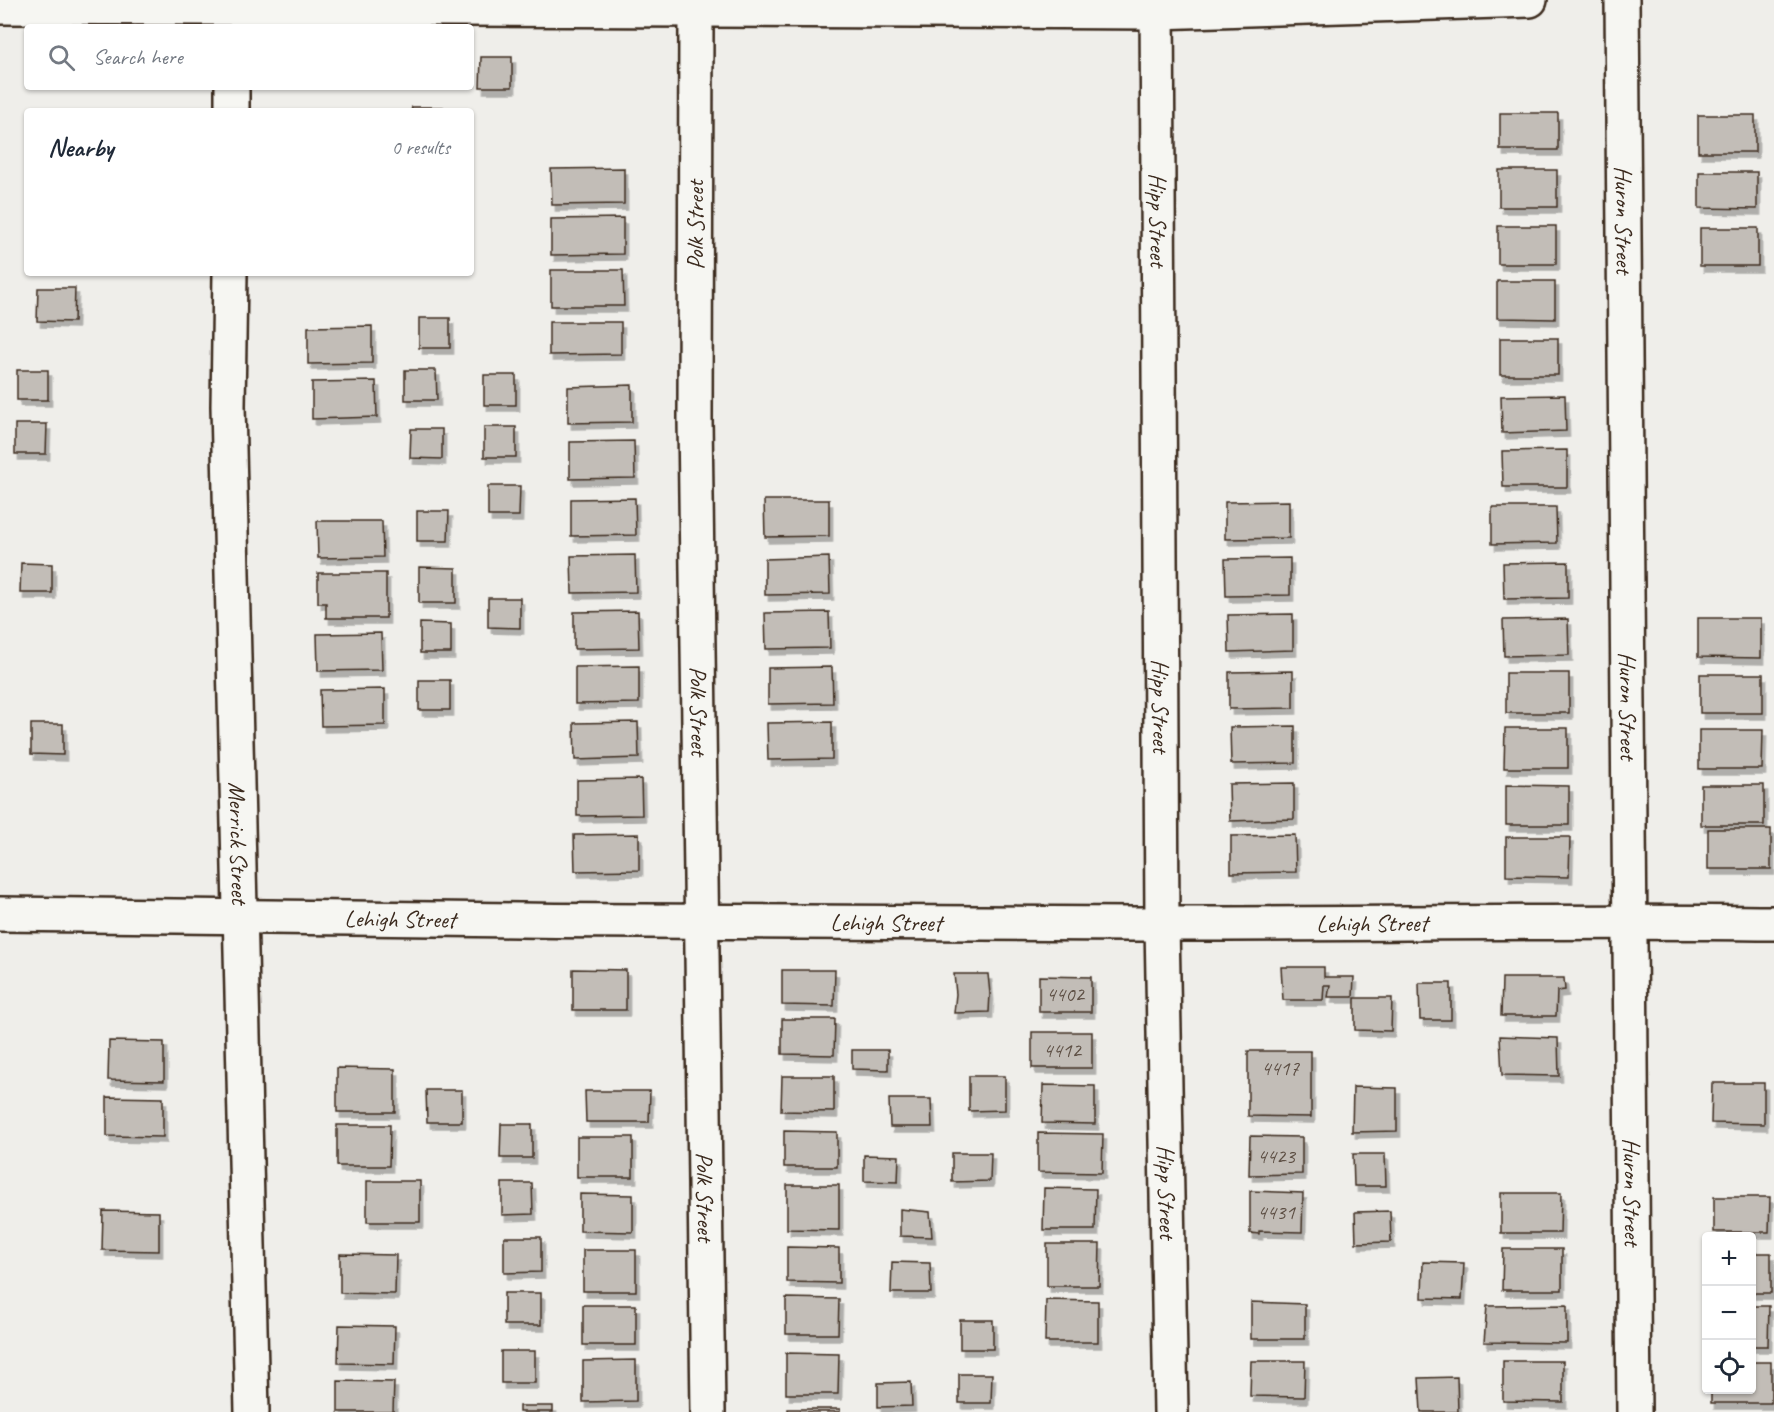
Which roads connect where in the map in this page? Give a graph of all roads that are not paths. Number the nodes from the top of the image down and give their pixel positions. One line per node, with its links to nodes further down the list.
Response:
1 (1530, 0): 4 (street)
2 (1622, 0): 13 (street, Huron Street)
3 (0, 6): 6 (street)
4 (1157, 6): 5 (street); 15 (street, Hipp Street)
5 (696, 10): 6 (street); 12 (street, Polk Street)
6 (233, 11)
7 (232, 90): 8 (street)
8 (232, 108)
9 (230, 276): 11 (street, Merrick Street)
10 (0, 914): 11 (street, Lehigh Street)
11 (240, 918): 12 (street, Lehigh Street); 16 (street, Merrick Street)
12 (701, 920): 15 (street, Lehigh Street); 17 (street, Polk Street)
13 (1631, 921): 14 (street, Lehigh Street); 15 (street, Lehigh Street); 19 (street, Huron Street)
14 (1774, 923)
15 (1162, 924): 18 (street, Hipp Street)
16 (252, 1412)
17 (708, 1412)
18 (1172, 1412)
19 (1634, 1412)

